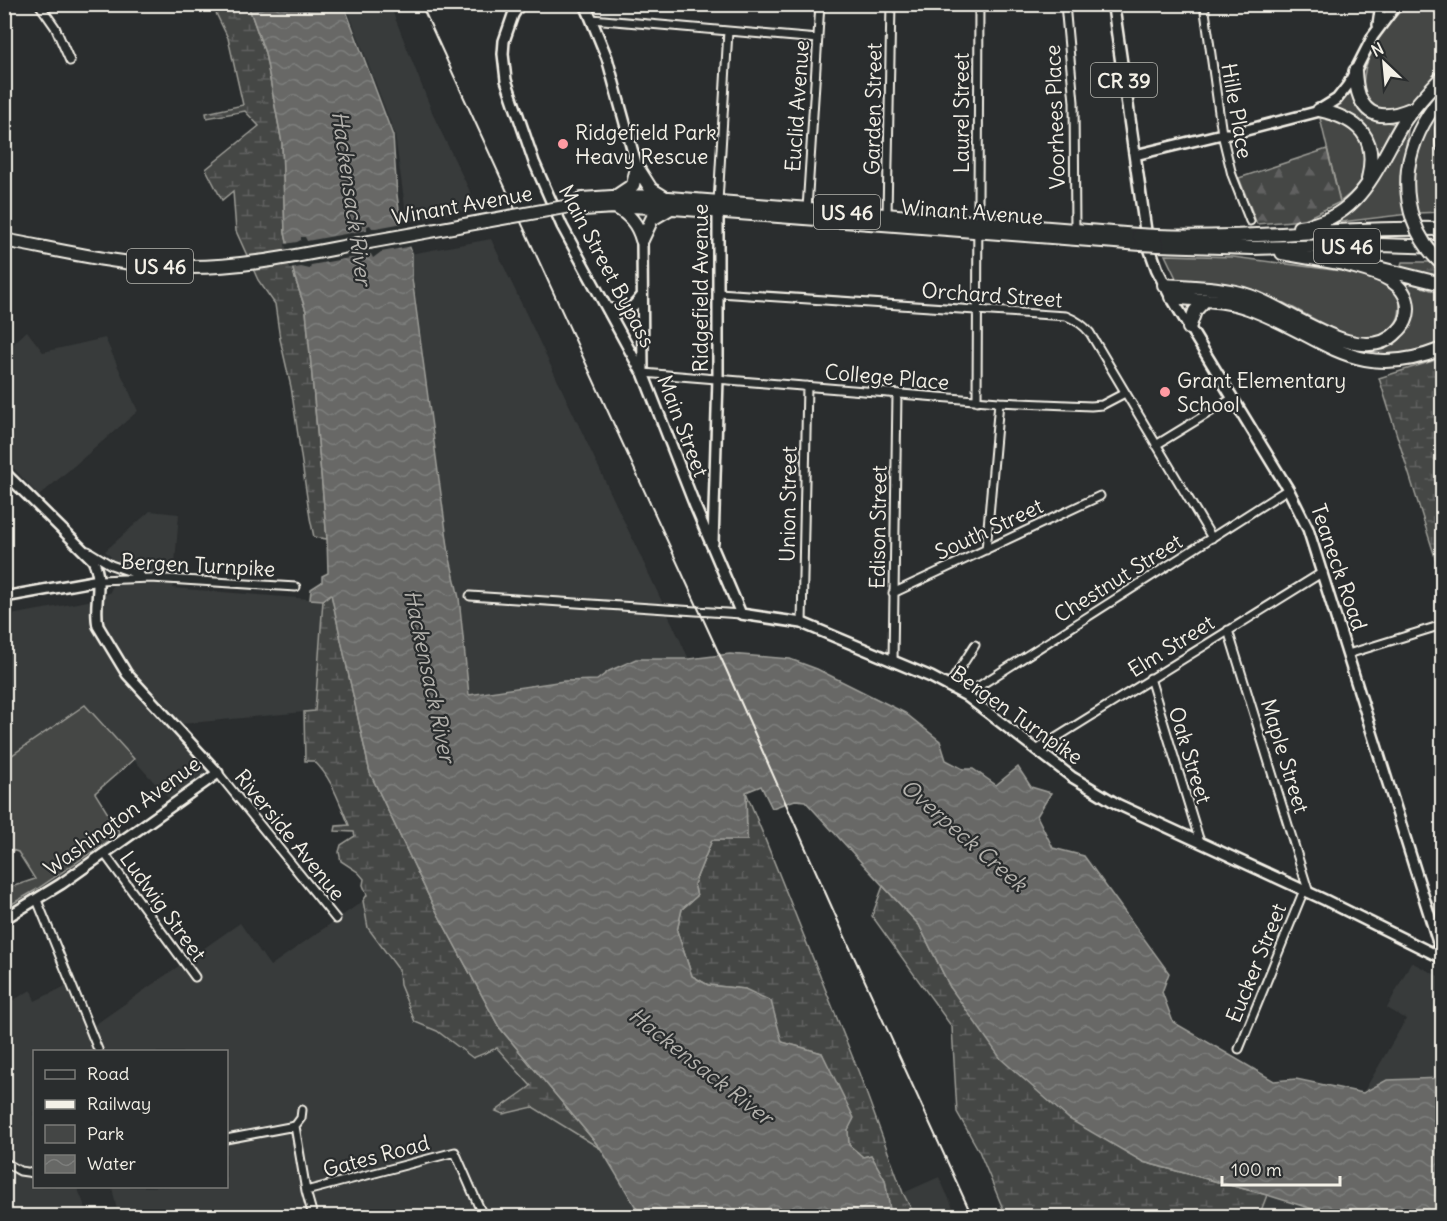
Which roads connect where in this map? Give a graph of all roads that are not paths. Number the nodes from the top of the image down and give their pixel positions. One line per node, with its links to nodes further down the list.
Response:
1 (39, 4): 16 (street)
2 (520, 4): 53 (street, Main Street Bypass)
3 (585, 4): 12 (street)
4 (820, 4): 14 (street, Euclid Avenue)
5 (891, 4): 33 (street, Garden Street)
6 (979, 4): 35 (street, Laurel Street)
7 (1065, 4): 37 (street, Voorhees Place)
8 (1113, 4): 25 (main road, Teaneck Road / CR 39)
9 (1204, 4): 23 (street, Hille Place)
10 (1382, 4): 15 (street)
11 (1397, 4): 15 (street)
12 (592, 19): 13 (street); 26 (street)
13 (728, 31): 14 (street); 30 (street, Ridgefield Avenue)
14 (818, 39): 32 (street, Euclid Avenue)
15 (1370, 41): 17 (street)
16 (70, 61)
17 (1355, 71): 20 (highway); 21 (street)
18 (1443, 77): 20 (highway)
19 (1443, 97): 46 (highway, bridge)
20 (1414, 108): 27 (highway)
21 (1319, 110): 23 (street); 27 (highway)
22 (1443, 129): 24 (highway)
23 (1222, 134): 25 (street); 34 (street, Hille Place)
24 (1443, 145)
25 (1135, 155): 48 (main road, Teaneck Road / CR 39)
26 (637, 167): 28 (highway); 29 (highway)
27 (1367, 186): 38 (highway)
28 (665, 197): 29 (highway, Winant Avenue / US 46); 30 (highway, Winant Avenue / US 46)
29 (613, 202): 31 (highway, Winant Avenue / US 46); 40 (highway, Winant Avenue / US 46, bridge); 41 (highway)
30 (718, 206): 31 (highway, Winant Avenue / US 46); 32 (highway, Winant Avenue / US 46); 35 (highway, Winant Avenue / US 46); 49 (street, Ridgefield Avenue)
31 (673, 208): 41 (highway)
32 (807, 209): 33 (highway, Winant Avenue / US 46)
33 (887, 215): 35 (highway, Winant Avenue / US 46)
34 (1250, 221)
35 (977, 227): 37 (highway, Winant Avenue / US 46); 39 (highway, Winant Avenue / US 46); 54 (street, Laurel Street)
36 (1443, 229): 38 (highway, US 46)
37 (1074, 230): 39 (highway, US 46)
38 (1263, 236): 42 (highway, US 46)
39 (1140, 239): 42 (highway, US 46, bridge)
40 (9, 240)
41 (642, 240): 50 (street, Main Street)
42 (1157, 240): 44 (highway, US 46)
43 (1443, 247): 44 (highway, US 46)
44 (1252, 248): 45 (highway)
45 (1344, 264): 47 (highway); 48 (highway)
46 (1443, 264)
47 (1443, 284)
48 (1164, 285): 51 (main road, Teaneck Road / CR 39)
49 (719, 293): 54 (street, Orchard Street); 58 (street, Ridgefield Avenue)
50 (641, 297): 53 (street); 57 (street, Main Street)
51 (1171, 297): 52 (highway); 55 (street, Teaneck Road / CR 39)
52 (1205, 300): 55 (highway); 56 (highway)
53 (608, 308): 57 (street, Main Street Bypass)
54 (977, 310): 60 (street, Orchard Street); 63 (street, Laurel Street)
55 (1189, 328): 62 (street, Teaneck Road / CR 39)
56 (1443, 350)
57 (643, 373): 58 (street, College Place); 70 (street, Main Street)
58 (718, 378): 59 (street, College Place); 68 (street, Ridgefield Avenue)
59 (807, 386): 61 (street, College Place); 83 (street, Union Street)
60 (1125, 393): 64 (street, College Place); 65 (street, Orchard Street)
61 (897, 394): 63 (street, College Place); 79 (street, Edison Street)
62 (1233, 398): 65 (street); 67 (street, Teaneck Road / CR 39)
63 (977, 401): 64 (street, College Place)
64 (999, 402): 74 (street)
65 (1156, 445): 71 (street, Orchard Street)
66 (4, 472): 73 (street, Bergen Turnpike)
67 (1288, 489): 71 (street, Chestnut Street); 75 (street, Teaneck Road / CR 39)
68 (714, 494): 70 (street); 72 (street, Ridgefield Avenue)
69 (1100, 496): 74 (street, South Street)
70 (695, 506): 72 (street, Main Street)
71 (1212, 538): 91 (street, Chestnut Street)
72 (713, 546): 82 (street, Main Street)
73 (81, 547): 76 (street); 77 (street, Bergen Turnpike)
74 (986, 549): 79 (street, South Street)
75 (1323, 572): 85 (street, Elm Street); 87 (street, Teaneck Road / CR 39)
76 (151, 578): 77 (street, Bergen Turnpike); 78 (street, Bergen Turnpike)
77 (99, 580): 81 (street); 93 (street, Washington Avenue)
78 (296, 587)
79 (893, 593): 88 (street, Edison Street)
80 (471, 596): 82 (street, Bergen Turnpike)
81 (4, 597)
82 (741, 614): 83 (street, Bergen Turnpike)
83 (802, 623): 88 (street, Bergen Turnpike)
84 (1443, 625): 87 (street)
85 (1228, 630): 89 (street, Elm Street); 96 (street, Maple Street)
86 (975, 645): 90 (street)
87 (1348, 654): 100 (street, Teaneck Road / CR 39)
88 (893, 660): 90 (street, Bergen Turnpike)
89 (1150, 678): 92 (street, Elm Street); 94 (street, Oak Street)
90 (948, 687): 91 (street, Bergen Turnpike)
91 (965, 695): 92 (street, Bergen Turnpike)
92 (1038, 749): 94 (street, Bergen Turnpike)
93 (218, 773): 95 (street, Washington Avenue); 99 (street, Riverside Avenue)
94 (1200, 842): 96 (street, Bergen Turnpike)
95 (104, 854): 97 (street, Washington Avenue); 101 (street, Ludwig Street)
96 (1307, 891): 100 (street, Bergen Turnpike); 102 (street, Eucker Street)
97 (37, 900): 98 (street, Washington Avenue); 103 (street)
98 (4, 919)
99 (336, 919)
100 (1443, 956)
101 (195, 977)
102 (1239, 1049)
103 (98, 1050)
104 (302, 1110): 105 (street)
105 (295, 1126): 106 (street); 109 (street)
106 (228, 1139)
107 (4, 1162): 108 (street)
108 (33, 1173)
109 (306, 1191): 110 (street); 111 (street, Gates Road)
110 (313, 1216)
111 (483, 1216)

